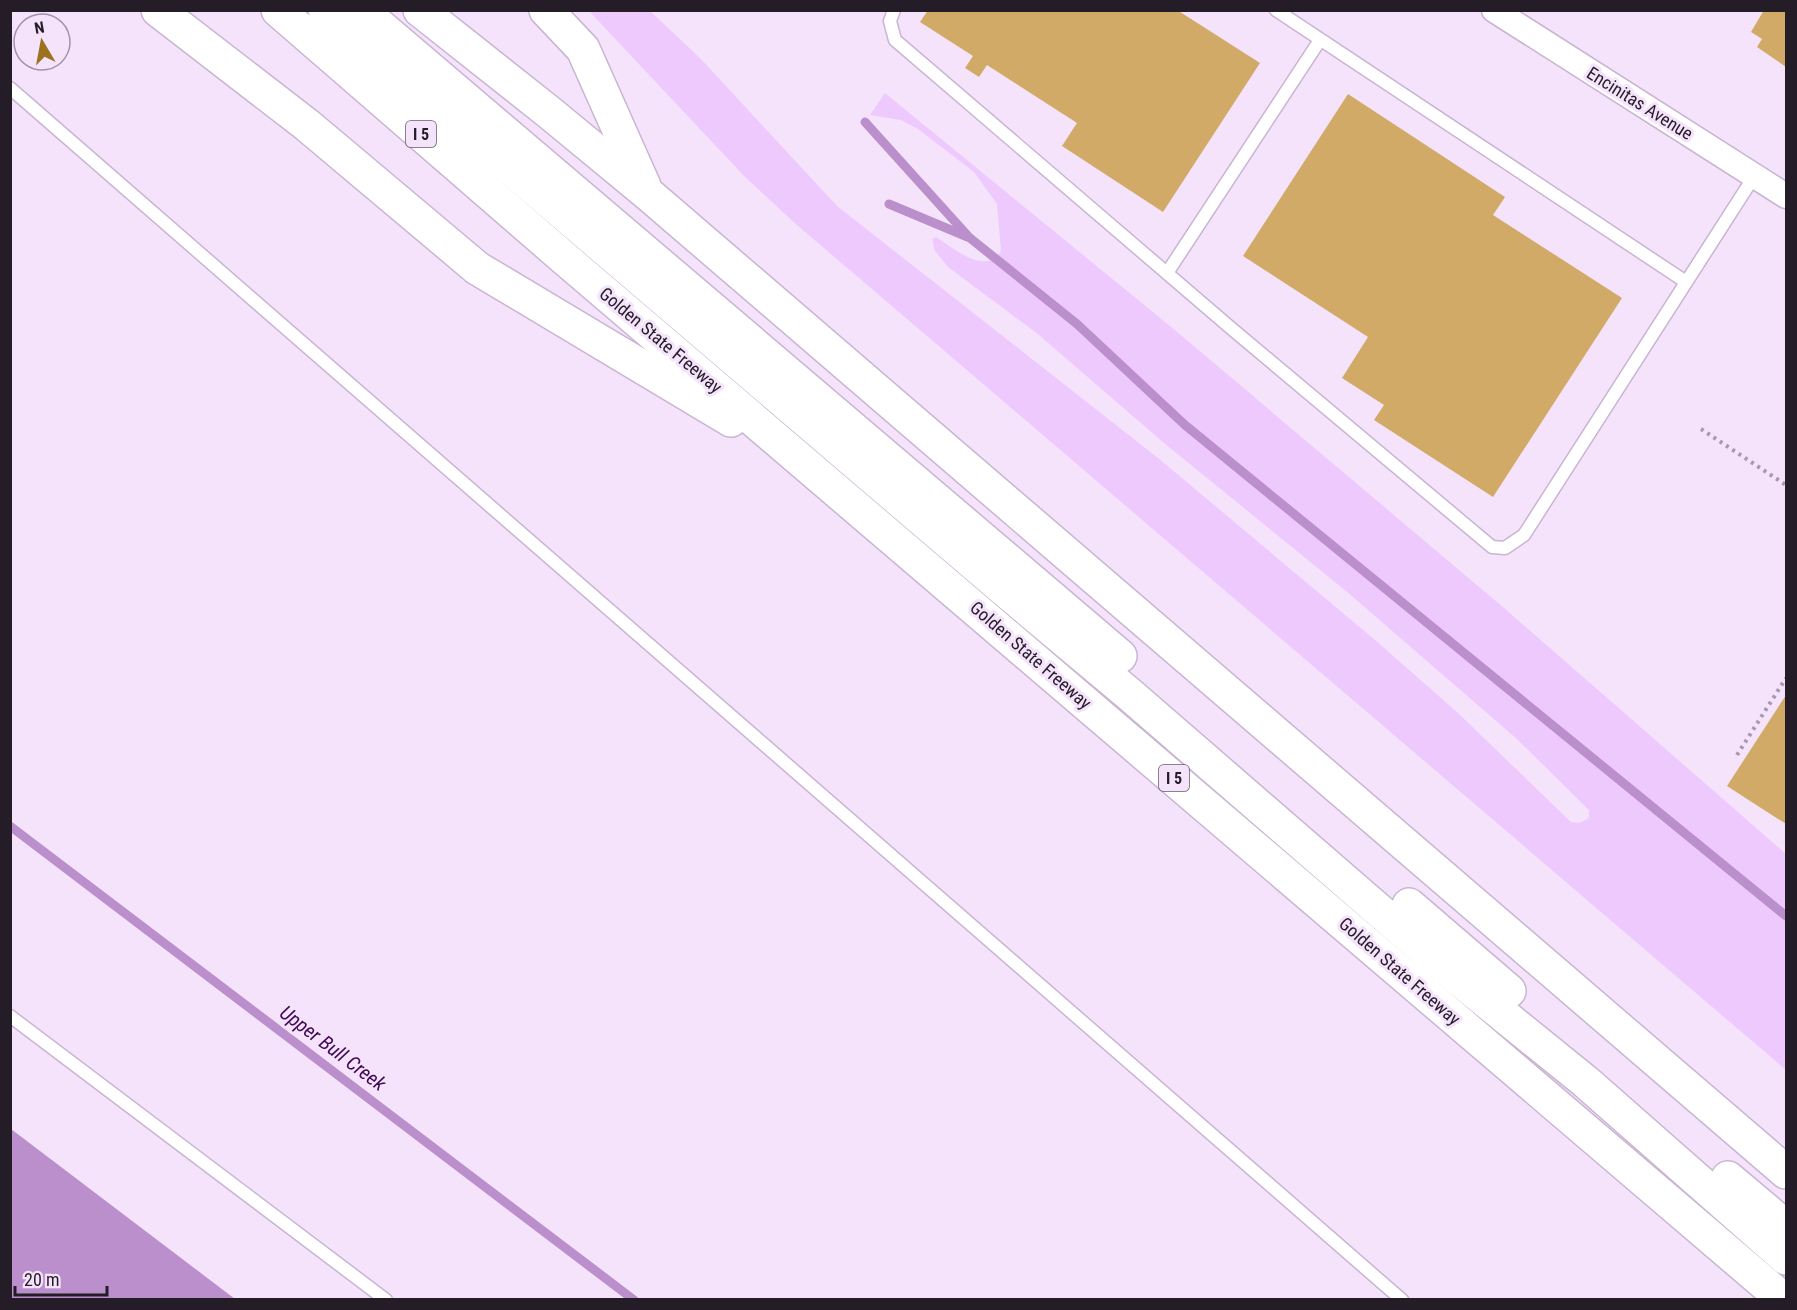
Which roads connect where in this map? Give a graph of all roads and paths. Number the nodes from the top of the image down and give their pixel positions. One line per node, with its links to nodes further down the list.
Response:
1 (158, 10): 18 (highway)
2 (278, 10): 18 (highway, Golden State Freeway / I 5)
3 (325, 10): 25 (highway)
4 (361, 10): 24 (highway)
5 (420, 10): 13 (highway)
6 (546, 10): 13 (highway)
7 (894, 10): 15 (lane)
8 (1276, 10): 10 (lane)
9 (1494, 10): 12 (street, Encinitas Avenue)
10 (1320, 39): 15 (lane); 16 (lane)
11 (10, 88): 27 (lane)
12 (1755, 175): 14 (street, Encinitas Avenue); 16 (lane)
13 (647, 194): 23 (highway)
14 (1786, 195)
15 (1167, 273): 16 (lane)
16 (1686, 282)
17 (1701, 429): 19 (path)
18 (815, 471): 28 (highway, Golden State Freeway / I 5)
19 (1786, 485)
20 (1786, 678): 21 (path)
21 (1737, 755)
22 (10, 1016): 26 (lane)
23 (1786, 1172)
24 (1786, 1227)
25 (1786, 1258)
26 (386, 1299)
27 (1402, 1299)
28 (1784, 1299)

